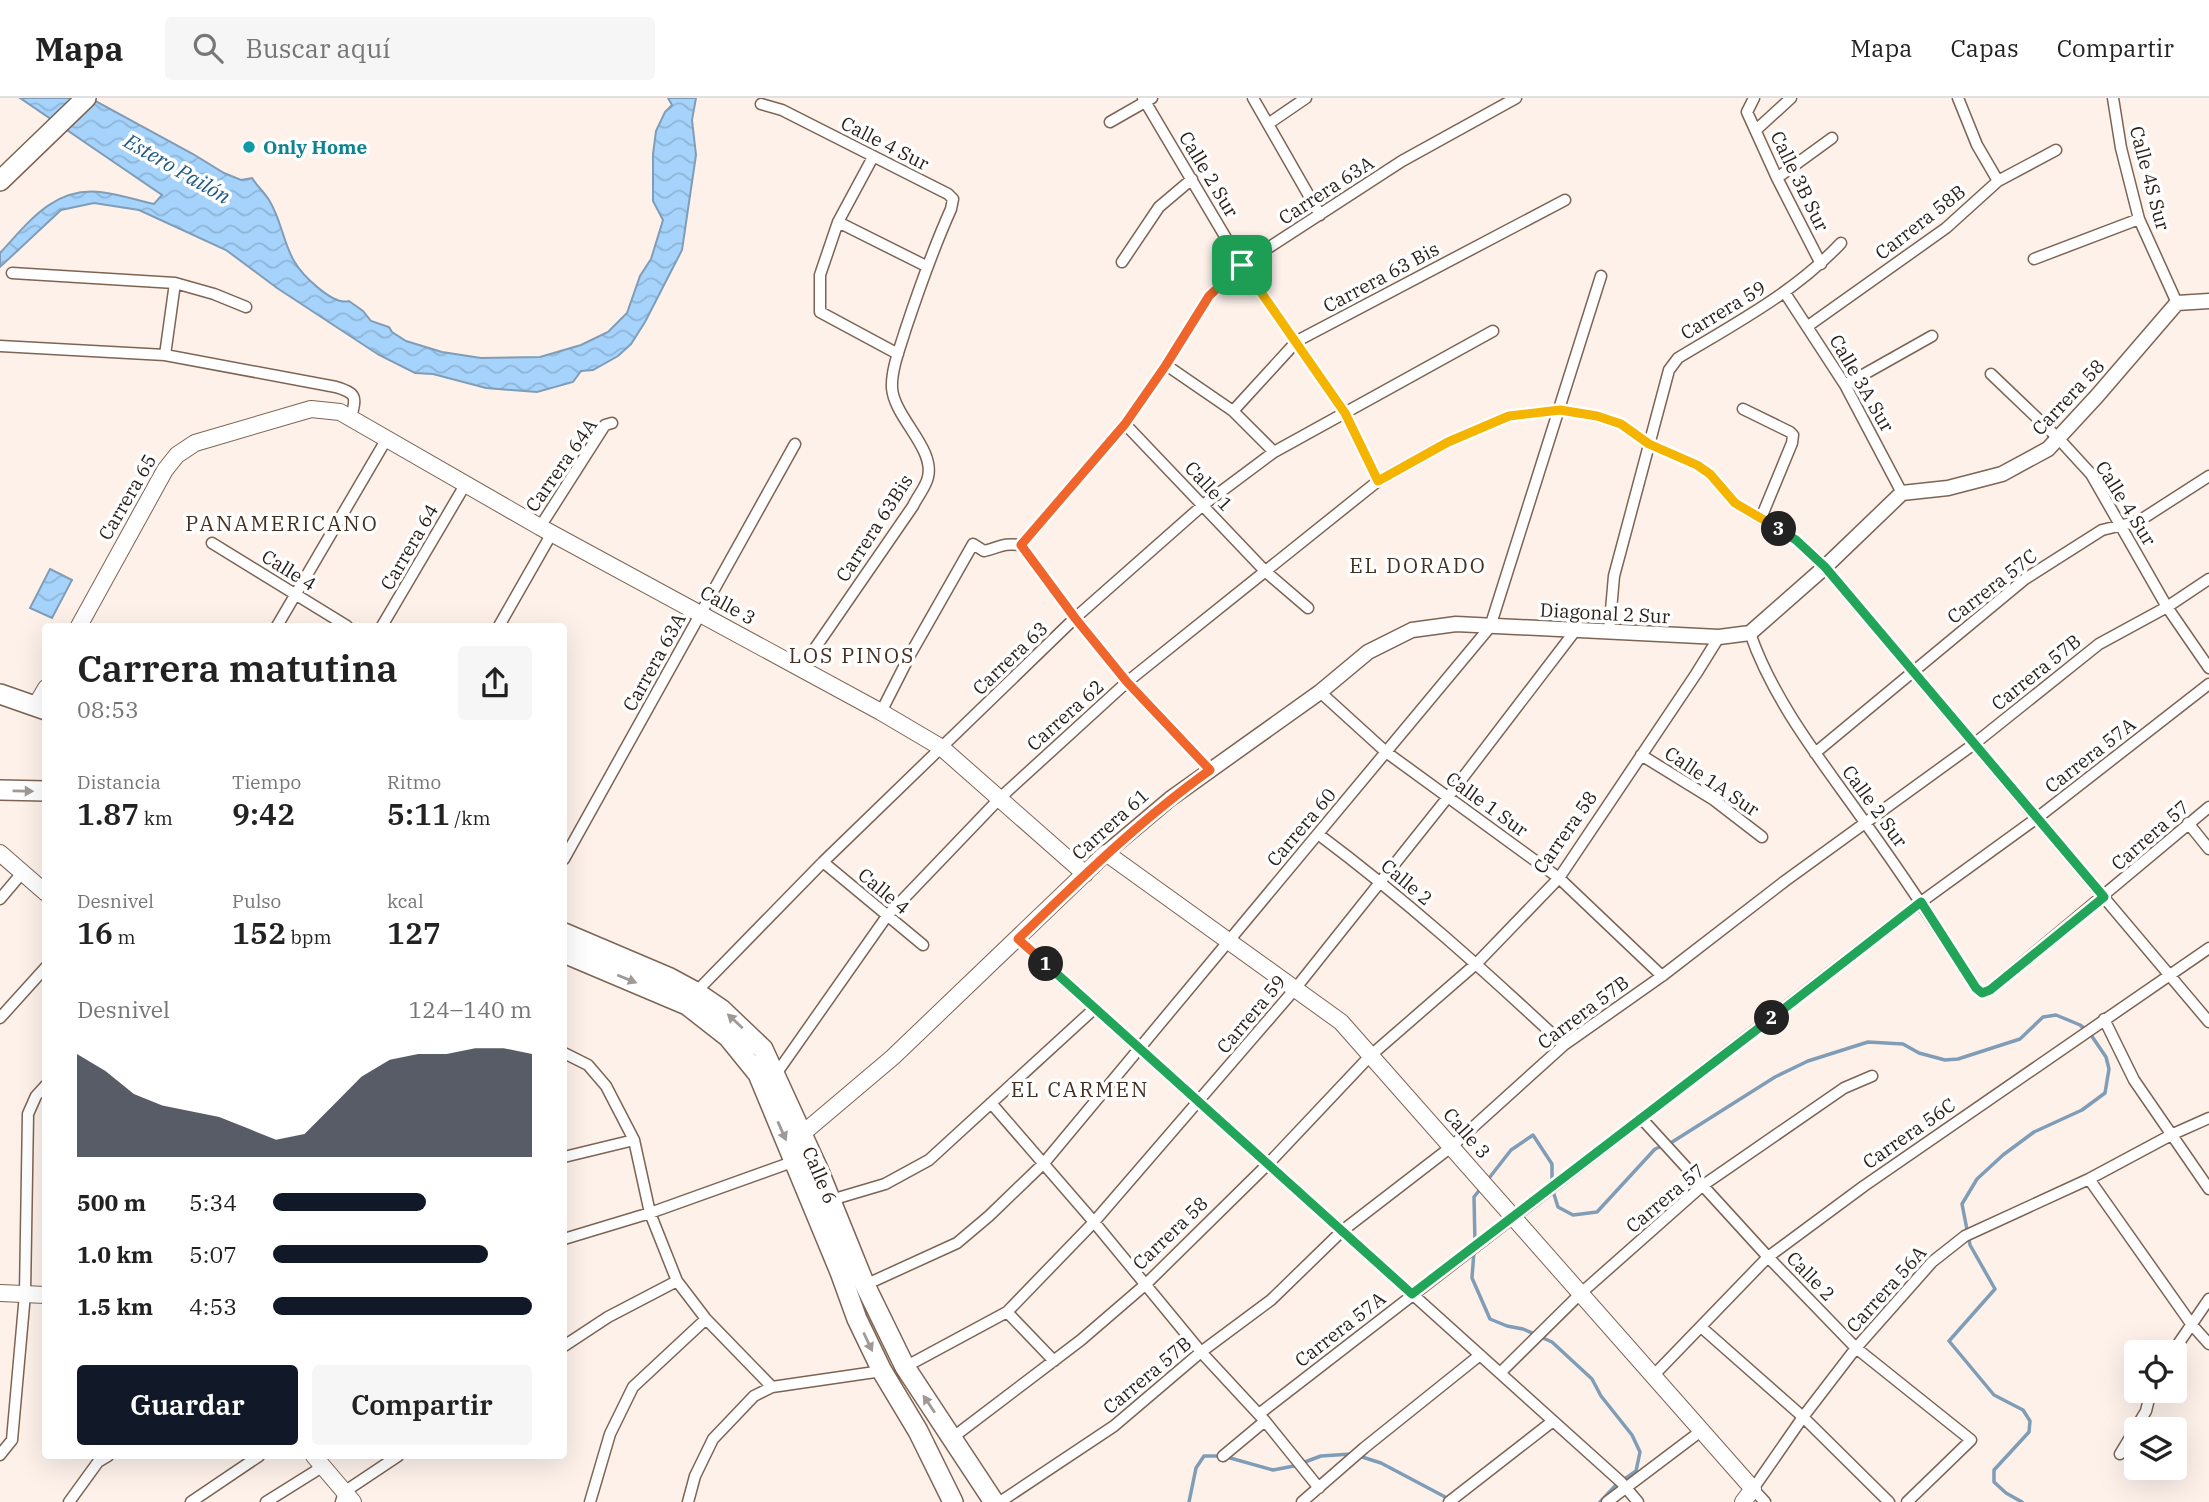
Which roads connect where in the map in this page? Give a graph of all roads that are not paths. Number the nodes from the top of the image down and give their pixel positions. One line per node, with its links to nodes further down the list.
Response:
1 (86, 98): 21 (highway)
2 (785, 98): 12 (street)
3 (1253, 98): 14 (street)
4 (1306, 98): 14 (street)
5 (1516, 98): 25 (street, Carrera 63A)
6 (1754, 98): 15 (street, Calle 3B Sur)
7 (1791, 98): 15 (street)
8 (1958, 98): 22 (street)
9 (2113, 98): 26 (street, Calle 4S Sur)
10 (1147, 99): 13 (street); 19 (street, Calle 2 Sur)
11 (761, 104): 12 (street, Calle 4 Sur)
12 (782, 110): 18 (street, Calle 4 Sur)
13 (1110, 122)
14 (1268, 124): 25 (street)
15 (1756, 130): 20 (street, Calle 3B Sur)
16 (1832, 138): 20 (street)
17 (2056, 150): 22 (street, Carrera 58B)
18 (873, 157): 23 (street, Calle 4 Sur); 27 (street)
19 (1192, 178): 30 (street); 32 (street, Calle 2 Sur)
20 (1777, 178): 31 (street, Calle 3B Sur)
21 (0, 181)
22 (1998, 181): 41 (street, Carrera 58B)
23 (953, 199): 33 (street, Carrera 63Bis)
24 (1565, 200): 44 (street, Carrera 63 Bis)
25 (1320, 215): 32 (street, Carrera 63A)
26 (2139, 219): 29 (street); 39 (street, Calle 4S Sur)
27 (838, 222): 33 (street); 46 (street)
28 (1841, 243): 31 (street, Carrera 59)
29 (2034, 260)
30 (1122, 262)
31 (1821, 264): 37 (street, Carrera 59)
32 (1242, 265): 44 (street, Calle 2 Sur); 48 (street, Carrera 63A)
33 (926, 266): 46 (street, Carrera 63Bis)
34 (12, 273): 36 (street)
35 (1601, 276): 53 (street, Carrera 60)
36 (175, 283): 40 (street); 47 (street)
37 (1785, 293): 41 (street, Calle 3A Sur); 62 (street, Carrera 59)
38 (2209, 301): 39 (street)
39 (2177, 303): 59 (street, Carrera 58)
40 (246, 307)
41 (1808, 326): 50 (street, Calle 3A Sur)
42 (1493, 331): 55 (street, Carrera 63)
43 (1932, 336): 50 (street)
44 (1297, 341): 54 (street, Carrera 63 Bis); 55 (street, Calle 2 Sur)
45 (0, 346): 47 (street)
46 (898, 354): 93 (street, Carrera 63Bis)
47 (165, 355): 56 (street)
48 (1166, 365): 54 (street); 58 (street, Carrera 63A)
49 (1991, 374): 59 (street, Calle 4 Sur)
50 (1845, 385): 67 (street, Calle 3A Sur)
51 (1743, 409): 69 (street)
52 (326, 410): 56 (main road, Calle 3); 82 (main road, Carrera 65)
53 (1560, 410): 62 (street, Carrera 62); 65 (street, Carrera 62); 87 (street, Carrera 60)
54 (1233, 411): 63 (street)
55 (1345, 413): 63 (street, Carrera 63); 65 (street, Calle 2 Sur)
56 (351, 418): 60 (main road, Calle 3)
57 (612, 423): 71 (street, Carrera 64A)
58 (1125, 424): 68 (street, Calle 1); 73 (street, Carrera 63A)
59 (2058, 439): 67 (street, Carrera 58); 70 (street, Calle 4 Sur)
60 (386, 440): 66 (main road, Calle 3); 77 (street)
61 (795, 444): 80 (street, Carrera 63A)
62 (1649, 444): 69 (street, Carrera 62); 89 (street, Carrera 59)
63 (1274, 452): 68 (street, Carrera 63)
64 (2209, 476): 70 (street, Carrera 57C)
65 (1378, 481): 75 (street, Carrera 62)
66 (465, 485): 71 (main road, Calle 3); 85 (street, Carrera 64)
67 (1902, 494): 74 (street)
68 (1203, 505): 75 (street, Calle 1); 81 (street, Carrera 63)
69 (1761, 518): 74 (street, Carrera 62)
70 (2122, 526): 78 (street, Calle 4 Sur); 94 (street, Carrera 57C)
71 (546, 530): 80 (main road, Calle 3); 86 (street, Carrera 64A)
72 (212, 543): 77 (street, Calle 4)
73 (1021, 545): 81 (street); 100 (street)
74 (1825, 567): 90 (street); 94 (street, Carrera 62)
75 (1266, 572): 79 (street); 95 (street, Carrera 62)
76 (2209, 579): 78 (street, Carrera 57B)
77 (295, 595): 83 (street); 84 (street, Calle 4)
78 (2167, 607): 92 (street, Calle 4 Sur); 101 (street, Carrera 57B)
79 (1308, 608)
80 (701, 614): 93 (main road, Calle 3); 120 (street, Carrera 63A)
81 (1075, 618): 95 (street); 102 (street, Carrera 63)
82 (81, 623)
83 (279, 623)
84 (342, 623)
85 (384, 623)
86 (500, 623)
87 (1490, 627): 88 (street, Diagonal 2 Sur); 97 (street, Carrera 61); 103 (street, Carrera 60)
88 (1574, 631): 89 (street, Diagonal 2 Sur); 110 (street, Carrera 59)
89 (1609, 633): 91 (street, Diagonal 2 Sur)
90 (1750, 633): 91 (street); 104 (street, Calle 2 Sur)
91 (1719, 637): 105 (street, Carrera 58)
92 (2209, 668)
93 (800, 670): 100 (main road, Calle 3)
94 (1913, 671): 101 (street, Carrera 62); 104 (street, Carrera 57C)
95 (1127, 682): 106 (street); 109 (street, Carrera 62)
96 (2209, 684): 112 (street, Carrera 57A)
97 (1320, 692): 103 (street, Calle 1 Sur); 106 (street, Carrera 61)
98 (0, 694): 99 (highway)
99 (41, 708)
100 (881, 712): 102 (main road, Calle 3)
101 (1974, 744): 112 (street, Carrera 62); 113 (street, Carrera 57B)
102 (942, 748): 109 (main road, Calle 3); 121 (street, Carrera 63)
103 (1386, 752): 110 (street, Calle 1 Sur); 115 (street, Carrera 60)
104 (1815, 753): 113 (street, Calle 2 Sur)
105 (1641, 755): 116 (street, Calle 1A Sur); 124 (street, Carrera 58)
106 (1210, 770): 119 (street, Carrera 61)
107 (0, 790): 108 (highway, one-way to 108)
108 (42, 791)
109 (1001, 797): 123 (main road, Calle 3); 130 (street, Carrera 62)
110 (1448, 797): 124 (street, Calle 1 Sur); 125 (street, Carrera 59)
111 (2209, 807): 114 (street, Carrera 57)
112 (2037, 818): 127 (street, Carrera 62); 129 (street, Carrera 57A)
113 (1866, 823): 129 (street, Calle 2 Sur); 140 (street, Carrera 57B)
114 (2188, 823): 117 (street); 127 (street, Carrera 57)
115 (1318, 834): 125 (street, Calle 2); 133 (street, Carrera 60)
116 (1762, 837)
117 (2209, 849)
118 (0, 853): 122 (main road)
119 (1106, 853): 123 (main road, Carrera 61); 133 (main road, Calle 3)
120 (567, 854)
121 (823, 862): 130 (street, Calle 4); 142 (street, Carrera 63)
122 (22, 873): 126 (main road); 128 (street)
123 (1085, 874): 132 (main road, Carrera 61)
124 (1559, 878): 137 (street, Carrera 58); 140 (street, Calle 1 Sur)
125 (1381, 881): 137 (street, Calle 2); 141 (street, Carrera 59)
126 (42, 890)
127 (2104, 897): 139 (street, Carrera 62); 143 (street, Carrera 57)
128 (0, 899)
129 (1921, 902): 143 (street, Calle 2 Sur); 158 (street, Carrera 57A)
130 (887, 916): 134 (street, Calle 4); 152 (street, Carrera 62)
131 (567, 934): 142 (highway, Calle 6)
132 (1018, 939): 144 (street); 160 (main road, Carrera 61)
133 (1228, 942): 141 (main road, Calle 3); 149 (street, Carrera 60)
134 (923, 946)
135 (2209, 948): 139 (street, Carrera 56C)
136 (567, 954): 164 (highway, Calle 6, one-way to 164)
137 (1477, 964): 148 (street, Calle 2); 151 (street, Carrera 58)
138 (42, 971): 145 (street)
139 (2168, 974): 146 (street, Carrera 56C); 147 (street, Carrera 62)
140 (1662, 976): 148 (street, Carrera 57B)
141 (1295, 989): 151 (main road, Calle 3); 155 (street, Carrera 59)
142 (696, 992): 152 (highway, Calle 6, one-way to 142)
143 (1982, 993)
144 (1095, 1008): 149 (street); 156 (street)
145 (0, 1018)
146 (2104, 1019): 159 (street); 176 (street, Carrera 56C)
147 (2209, 1022)
148 (1564, 1045): 162 (street, Carrera 57B)
149 (1140, 1049): 155 (street); 165 (street, Carrera 60)
150 (567, 1055): 161 (street)
151 (1370, 1056): 162 (main road, Calle 3); 166 (street, Carrera 58)
152 (776, 1074): 160 (highway, Calle 6)
153 (1872, 1076): 168 (street, Carrera 57)
154 (42, 1089): 181 (street)
155 (1199, 1102): 166 (street); 173 (street, Carrera 59)
156 (991, 1103): 165 (street); 170 (street)
157 (2209, 1118): 159 (street, Carrera 56A)
158 (1642, 1119): 168 (street, Calle 2); 172 (street, Carrera 57A)
159 (2173, 1134): 167 (street, Carrera 56A); 169 (street)
160 (802, 1135): 170 (highway, Calle 6)
161 (634, 1140): 163 (street); 171 (street)
162 (1451, 1147): 172 (main road, Calle 3); 174 (street, Carrera 57B)
163 (567, 1156)
164 (795, 1161): 171 (street); 198 (highway, Calle 6, one-way to 198)
165 (1044, 1163): 173 (street); 179 (street, Carrera 60)
166 (1268, 1164): 174 (street); 178 (street, Carrera 58)
167 (2089, 1179): 188 (street); 193 (street, Carrera 56A)
168 (1703, 1186): 176 (street, Calle 2); 183 (street, Carrera 57)
169 (2209, 1189)
170 (831, 1200): 179 (highway, Calle 6)
171 (650, 1213): 175 (street); 177 (street)
172 (1513, 1217): 182 (street, Carrera 57A); 183 (main road, Calle 3)
173 (1094, 1222): 178 (street); 186 (street, Carrera 59)
174 (1342, 1231): 182 (street); 194 (street, Carrera 57B)
175 (567, 1238)
176 (1768, 1257): 189 (street, Carrera 56C); 193 (street, Calle 2)
177 (677, 1281): 187 (street); 191 (street)
178 (1146, 1284): 194 (street); 196 (street, Carrera 58)
179 (865, 1285): 197 (highway, Calle 6)
180 (0, 1293): 181 (main road)
181 (25, 1294): 184 (main road); 209 (street)
182 (1412, 1294): 195 (street); 203 (street, Carrera 57A)
183 (1580, 1294): 199 (street, Carrera 57); 200 (main road, Calle 3)
184 (42, 1295)
185 (2209, 1298): 188 (street)
186 (1007, 1312): 196 (street); 197 (street, Carrera 59)
187 (706, 1318): 201 (street); 222 (street)
188 (2192, 1325): 190 (street); 192 (street)
189 (1701, 1327): 200 (street, Carrera 56C); 204 (street)
190 (2181, 1340)
191 (567, 1344)
192 (2209, 1344)
193 (1856, 1348): 204 (street, Carrera 56A); 233 (street, Calle 2)
194 (1201, 1352): 203 (street); 226 (street, Carrera 57B)
195 (1480, 1355): 199 (street); 216 (street)
196 (1054, 1361): 207 (street, Carrera 58)
197 (905, 1367): 207 (highway, Calle 6, one-way to 197)
198 (882, 1371): 201 (street); 224 (highway, Calle 6)
199 (1500, 1373): 205 (street)
200 (1653, 1376): 206 (main road, Calle 3)
201 (772, 1387): 223 (street)
202 (2148, 1403): 208 (street)
203 (1262, 1417): 210 (street, Carrera 57A); 216 (street)
204 (1803, 1418): 217 (street, Carrera 56A); 232 (street)
205 (1553, 1421): 215 (street); 228 (street)
206 (1701, 1431): 215 (street); 217 (main road, Calle 3)
207 (952, 1438): 225 (highway, Calle 6)
208 (2120, 1454)
209 (0, 1455)
210 (1223, 1456)
211 (100, 1459): 219 (street)
212 (255, 1459): 220 (street)
213 (394, 1459): 218 (street)
214 (318, 1461): 218 (main road); 221 (street)
215 (1627, 1487): 229 (street); 230 (street)
216 (1319, 1488): 227 (street)
217 (1748, 1496): 231 (street)
218 (346, 1499)
219 (69, 1502)
220 (191, 1502)
221 (266, 1502)
222 (590, 1502)
223 (688, 1502)
224 (953, 1502)
225 (994, 1502)
226 (1000, 1502)
227 (1302, 1502)
228 (1448, 1502)
229 (1607, 1502)
230 (1637, 1502)
231 (1765, 1502)
232 (1889, 1502)
233 (1907, 1502)

